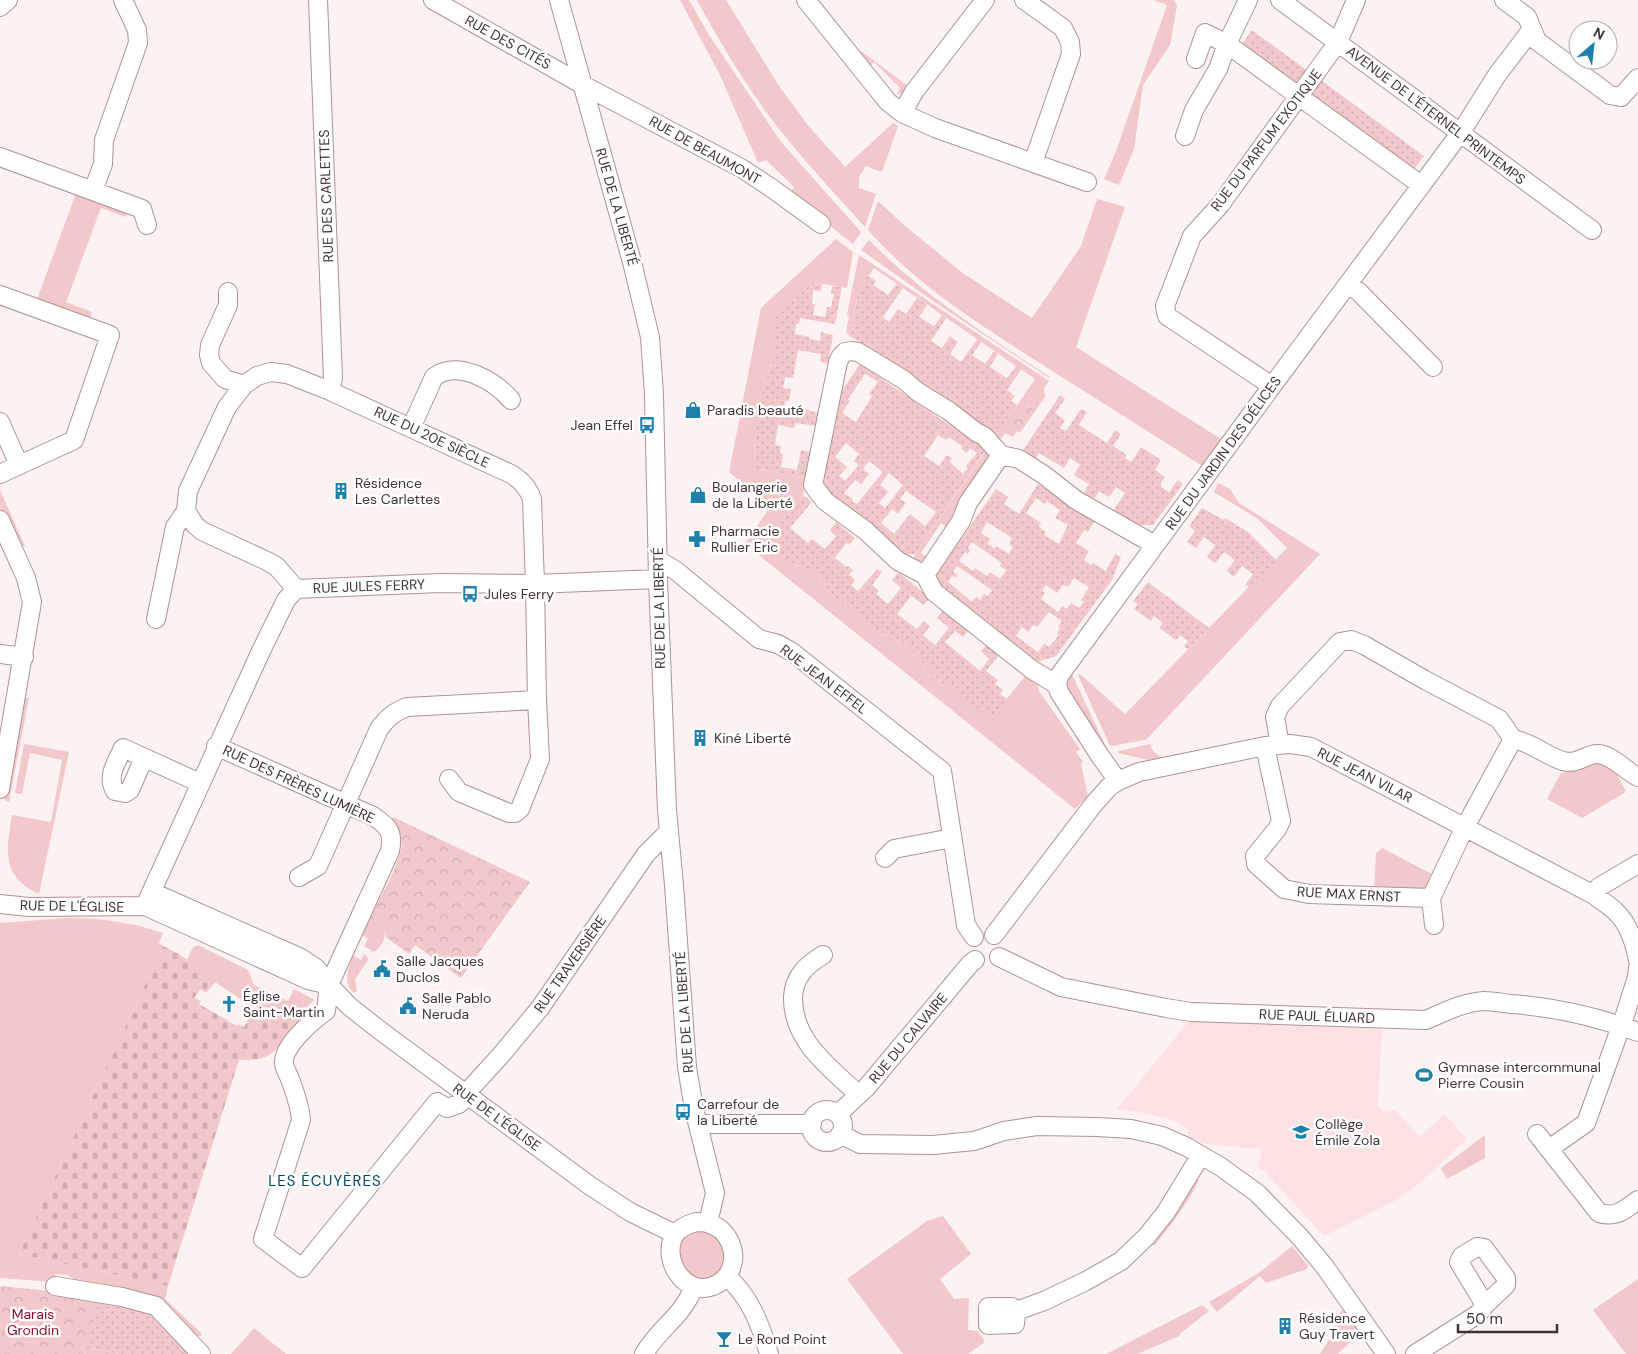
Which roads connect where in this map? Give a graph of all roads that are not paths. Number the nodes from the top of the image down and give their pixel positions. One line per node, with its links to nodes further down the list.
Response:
1 (8, 0): 13 (street)
2 (123, 0): 28 (street)
3 (318, 0): 38 (street, RUE DES CARLETTES)
4 (433, 0): 19 (street, RUE DES CITÉS)
5 (559, 0): 19 (street, RUE DE LA LIBERTÉ)
6 (806, 0): 21 (street)
7 (984, 0): 21 (street)
8 (1024, 0): 25 (street)
9 (1248, 0): 16 (street)
10 (1280, 0): 15 (street, AVENUE DE L'ÉTERNEL PRINTEMPS)
11 (1356, 0): 15 (street, RUE DU PARFUM EXOTIQUE)
12 (1504, 0): 14 (street)
13 (0, 7)
14 (1532, 29): 18 (street); 22 (street, RUE DU JARDIN DES DÉLICES)
15 (1338, 42): 20 (street, RUE DU PARFUM EXOTIQUE); 22 (street, AVENUE DE L'ÉTERNEL PRINTEMPS)
16 (1227, 44): 17 (street); 20 (street); 23 (street)
17 (1196, 59)
18 (1638, 78)
19 (582, 85): 29 (street, RUE DE BEAUMONT); 48 (street, RUE DE LA LIBERTÉ)
20 (1299, 97): 27 (street); 37 (street, RUE DU PARFUM EXOTIQUE)
21 (902, 113): 25 (street)
22 (1461, 132): 27 (street, RUE DU JARDIN DES DÉLICES); 31 (street, AVENUE DE L'ÉTERNEL PRINTEMPS)
23 (1185, 136)
24 (0, 157): 28 (street)
25 (1033, 163): 26 (street)
26 (1087, 182)
27 (1421, 185): 32 (street, RUE DU JARDIN DES DÉLICES)
28 (93, 191): 30 (street)
29 (821, 224)
30 (146, 225)
31 (1592, 230)
32 (1348, 284): 35 (street); 37 (street, RUE DU JARDIN DES DÉLICES)
33 (228, 292): 36 (street)
34 (0, 295): 43 (street)
35 (1433, 367)
36 (244, 386): 38 (street, RUE DU 20E SIÈCLE); 45 (street, RUE DU 20E SIÈCLE)
37 (1272, 386): 47 (street, RUE DU JARDIN DES DÉLICES)
38 (330, 391): 41 (street, RUE DU 20E SIÈCLE)
39 (511, 400): 41 (street)
40 (0, 422): 43 (street)
41 (411, 428): 51 (street, RUE DU 20E SIÈCLE)
42 (1001, 455): 47 (street); 49 (street); 49 (street)
43 (19, 465): 44 (street)
44 (0, 474)
45 (186, 512): 52 (street); 53 (street)
46 (0, 520): 55 (street)
47 (1155, 545): 56 (street, RUE DU JARDIN DES DÉLICES)
48 (658, 560): 50 (street, RUE DE LA LIBERTÉ); 70 (street, RUE JEAN EFFEL)
49 (925, 574): 56 (street)
50 (658, 579): 51 (street, RUE JULES FERRY); 69 (street, RUE DE LA LIBERTÉ)
51 (536, 584): 52 (street, RUE JULES FERRY); 57 (street, RUE DU 20E SIÈCLE)
52 (296, 589): 60 (street, RUE JULES FERRY)
53 (156, 619)
54 (0, 654): 55 (street)
55 (24, 657): 66 (street)
56 (1057, 685): 64 (street)
57 (537, 700): 63 (street, RUE DU 20E SIÈCLE); 67 (street)
58 (1513, 739): 59 (street, RUE MAX ERNST); 62 (street); 68 (street)
59 (1272, 745): 64 (street, RUE JEAN VILAR); 68 (street, RUE JEAN VILAR); 75 (street, RUE MAX ERNST)
60 (216, 746): 65 (street, RUE JULES FERRY); 67 (street, RUE DES FRÈRES LUMIÈRE)
61 (144, 758): 65 (street)
62 (1638, 777)
63 (449, 778)
64 (1118, 780): 79 (street)
65 (200, 783): 76 (street, RUE JULES FERRY)
66 (0, 789)
67 (346, 804): 73 (street); 86 (street, RUE DES FRÈRES LUMIÈRE)
68 (1465, 827): 74 (street, RUE JEAN VILAR); 75 (street)
69 (669, 830): 90 (street, RUE TRAVERSIÈRE); 93 (street, RUE DE LA LIBERTÉ)
70 (952, 838): 71 (street); 80 (street, RUE JEAN EFFEL)
71 (885, 858)
72 (1638, 864): 74 (street)
73 (299, 878)
74 (1594, 895): 84 (street, RUE JEAN VILAR)
75 (1431, 898): 78 (street)
76 (148, 899): 77 (street, RUE DE L'ÉGLISE); 86 (street, RUE DE L'ÉGLISE)
77 (0, 904)
78 (1434, 925)
79 (994, 935): 80 (street); 82 (street)
80 (974, 937): 83 (street)
81 (823, 955): 89 (street)
82 (999, 957): 83 (street); 87 (street, RUE PAUL ÉLUARD)
83 (975, 960): 89 (street, RUE DU CALVAIRE)
84 (1638, 960)
85 (1638, 968): 87 (street)
86 (329, 985): 90 (street, RUE DE L'ÉGLISE); 91 (street, RUE DES FRÈRES LUMIÈRE)
87 (1621, 1025): 88 (street, RUE PAUL ÉLUARD); 97 (street)
88 (1638, 1032)
89 (858, 1094): 92 (street, RUE DU CALVAIRE)
90 (466, 1095): 91 (street, RUE TRAVERSIÈRE); 101 (street, RUE DE L'ÉGLISE)
91 (437, 1102)
92 (838, 1114): 94 (street); 95 (street)
93 (698, 1124): 94 (street); 100 (street, RUE DE LA LIBERTÉ)
94 (812, 1124): 95 (street)
95 (840, 1134): 98 (street)
96 (1537, 1134): 97 (street)
97 (1549, 1149): 99 (street)
98 (1202, 1155): 106 (street); 110 (street)
99 (1638, 1200)
100 (708, 1223): 101 (street); 102 (street)
101 (675, 1234): 104 (street)
102 (727, 1277): 104 (street); 109 (street)
103 (55, 1286): 107 (street)
104 (693, 1288): 108 (street)
105 (1485, 1305): 111 (street)
106 (1016, 1311)
107 (201, 1354)
108 (644, 1354)
109 (769, 1354)
110 (1386, 1354)
111 (1415, 1354)

